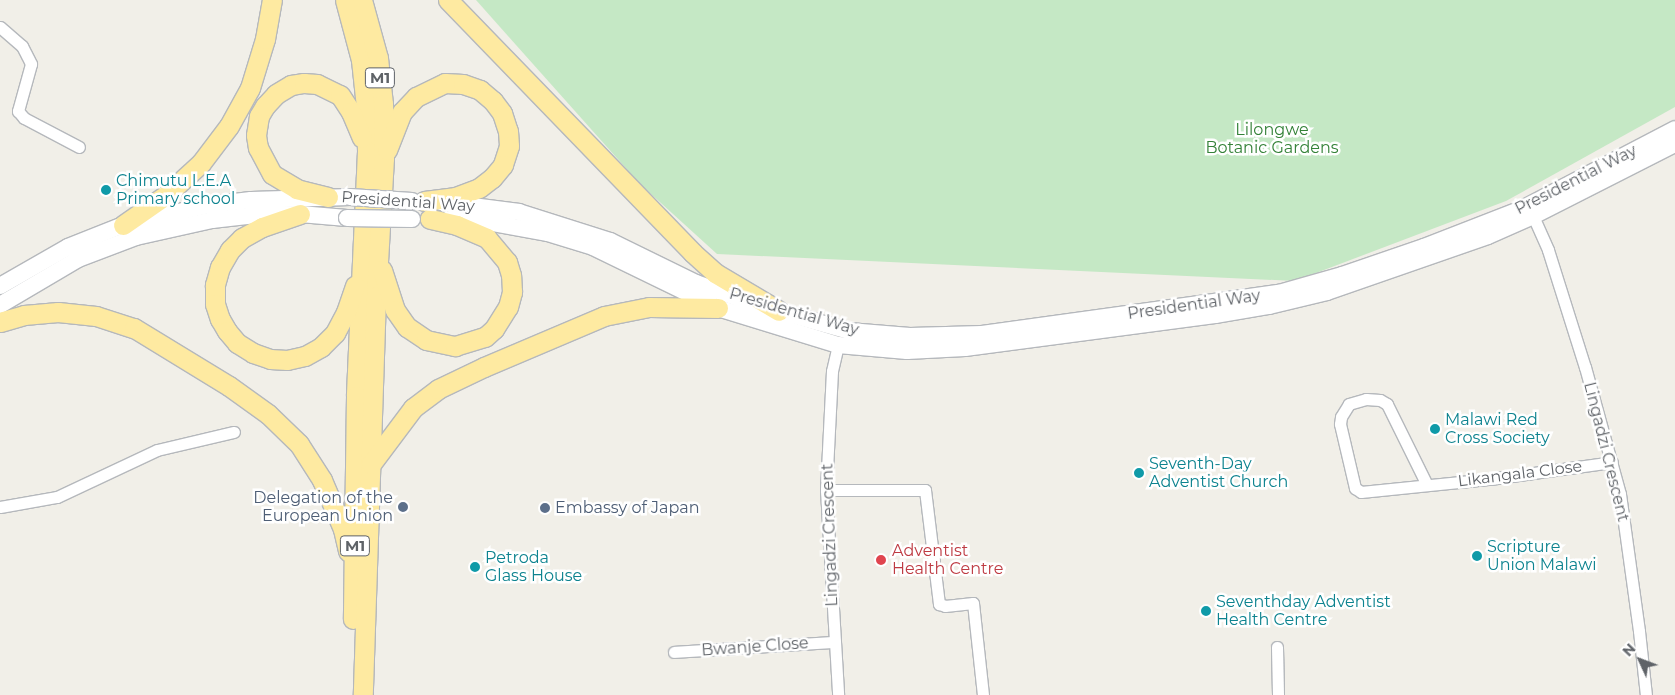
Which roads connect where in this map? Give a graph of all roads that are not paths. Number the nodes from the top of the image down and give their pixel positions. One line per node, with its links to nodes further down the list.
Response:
1 (272, 0): 15 (highway)
2 (345, 0): 9 (highway, M1)
3 (362, 0): 9 (highway, M1)
4 (448, 0): 20 (highway)
5 (0, 27): 8 (street)
6 (1675, 129): 20 (main road, Presidential Way)
7 (1675, 144): 13 (main road, Presidential Way)
8 (79, 147)
9 (376, 154): 10 (highway); 11 (highway); 16 (highway, M1)
10 (328, 197): 11 (main road, Presidential Way, bridge); 15 (main road, Presidential Way)
11 (418, 201): 20 (main road, Presidential Way)
12 (300, 214): 14 (main road, Presidential Way, bridge); 15 (main road, Presidential Way); 16 (highway)
13 (1533, 216): 22 (main road, Presidential Way); 25 (street, Lingadzi Crescent)
14 (421, 219): 16 (highway); 19 (main road, Presidential Way)
15 (129, 231): 17 (main road, Presidential Way); 18 (main road)
16 (370, 258): 23 (highway, M1)
17 (0, 286)
18 (0, 305)
19 (718, 308): 22 (main road, Presidential Way); 26 (highway)
20 (779, 311)
21 (0, 322): 30 (highway)
22 (838, 345): 28 (street, Lingadzi Crescent)
23 (365, 398): 26 (highway, M1); 30 (highway, M1)
24 (234, 432): 29 (street)
25 (1612, 462): 27 (street, Likangala Close); 39 (street, Lingadzi Crescent)
26 (371, 464): 35 (highway, M1)
27 (1427, 485): 27 (street, Likangala Close)
28 (826, 490): 31 (street, Lingadzi Crescent); 37 (street)
29 (0, 507)
30 (354, 579): 34 (highway, M1)
31 (835, 642): 33 (street, Bwanje Close); 36 (street, Lingadzi Crescent)
32 (1277, 647): 38 (street)
33 (674, 652)
34 (352, 695)
35 (363, 695)
36 (838, 695)
37 (983, 695)
38 (1278, 695)
39 (1646, 695)

